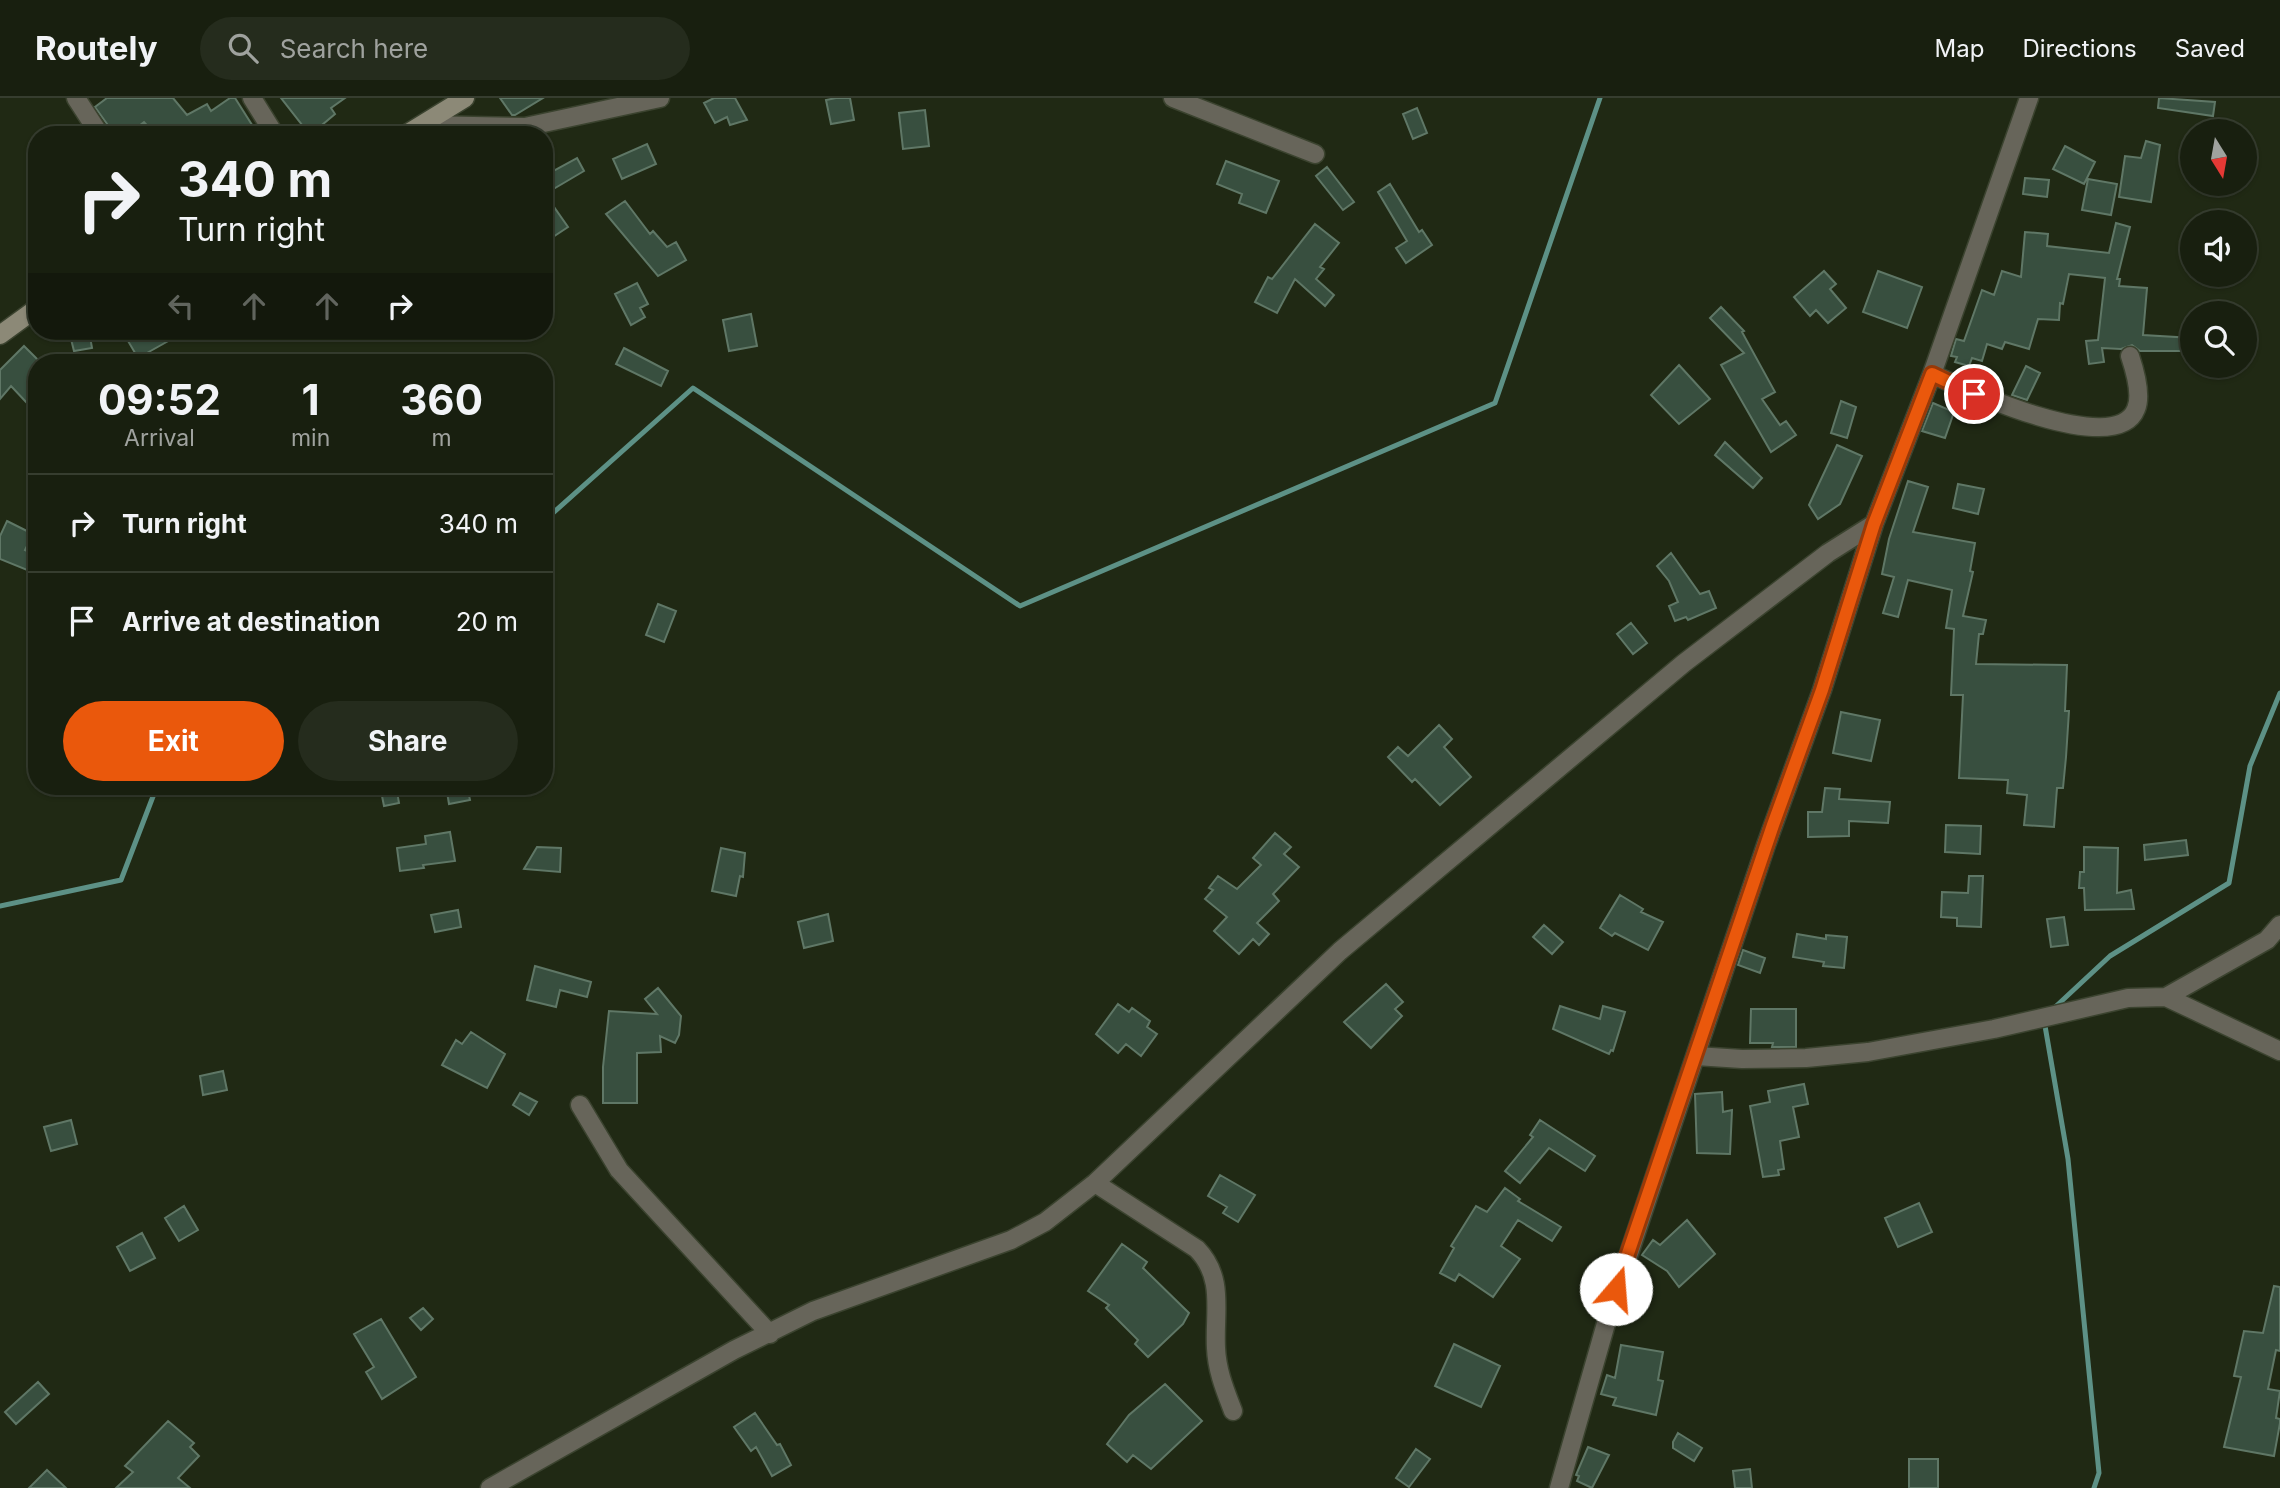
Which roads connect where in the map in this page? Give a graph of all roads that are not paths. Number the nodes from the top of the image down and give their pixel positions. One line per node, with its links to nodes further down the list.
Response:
1 (76, 98): 8 (street)
2 (252, 98): 9 (street)
3 (465, 98): 7 (street)
4 (660, 98): 11 (street)
5 (1173, 98): 12 (street)
6 (2029, 98): 16 (street)
7 (425, 125): 10 (street)
8 (94, 126)
9 (269, 126)
10 (475, 126)
11 (530, 126)
12 (1315, 154)
13 (28, 315): 14 (street)
14 (0, 335)
15 (2130, 356): 16 (street)
16 (1932, 374): 17 (street)
17 (1874, 524): 21 (street); 23 (street)
18 (2280, 925): 19 (street)
19 (2166, 997): 20 (street); 21 (street)
20 (2280, 1051)
21 (1696, 1056): 27 (street)
22 (580, 1105): 24 (street)
23 (1095, 1183): 24 (street); 25 (street)
24 (770, 1334): 26 (street)
25 (1233, 1411)
26 (490, 1488)
27 (1559, 1488)

